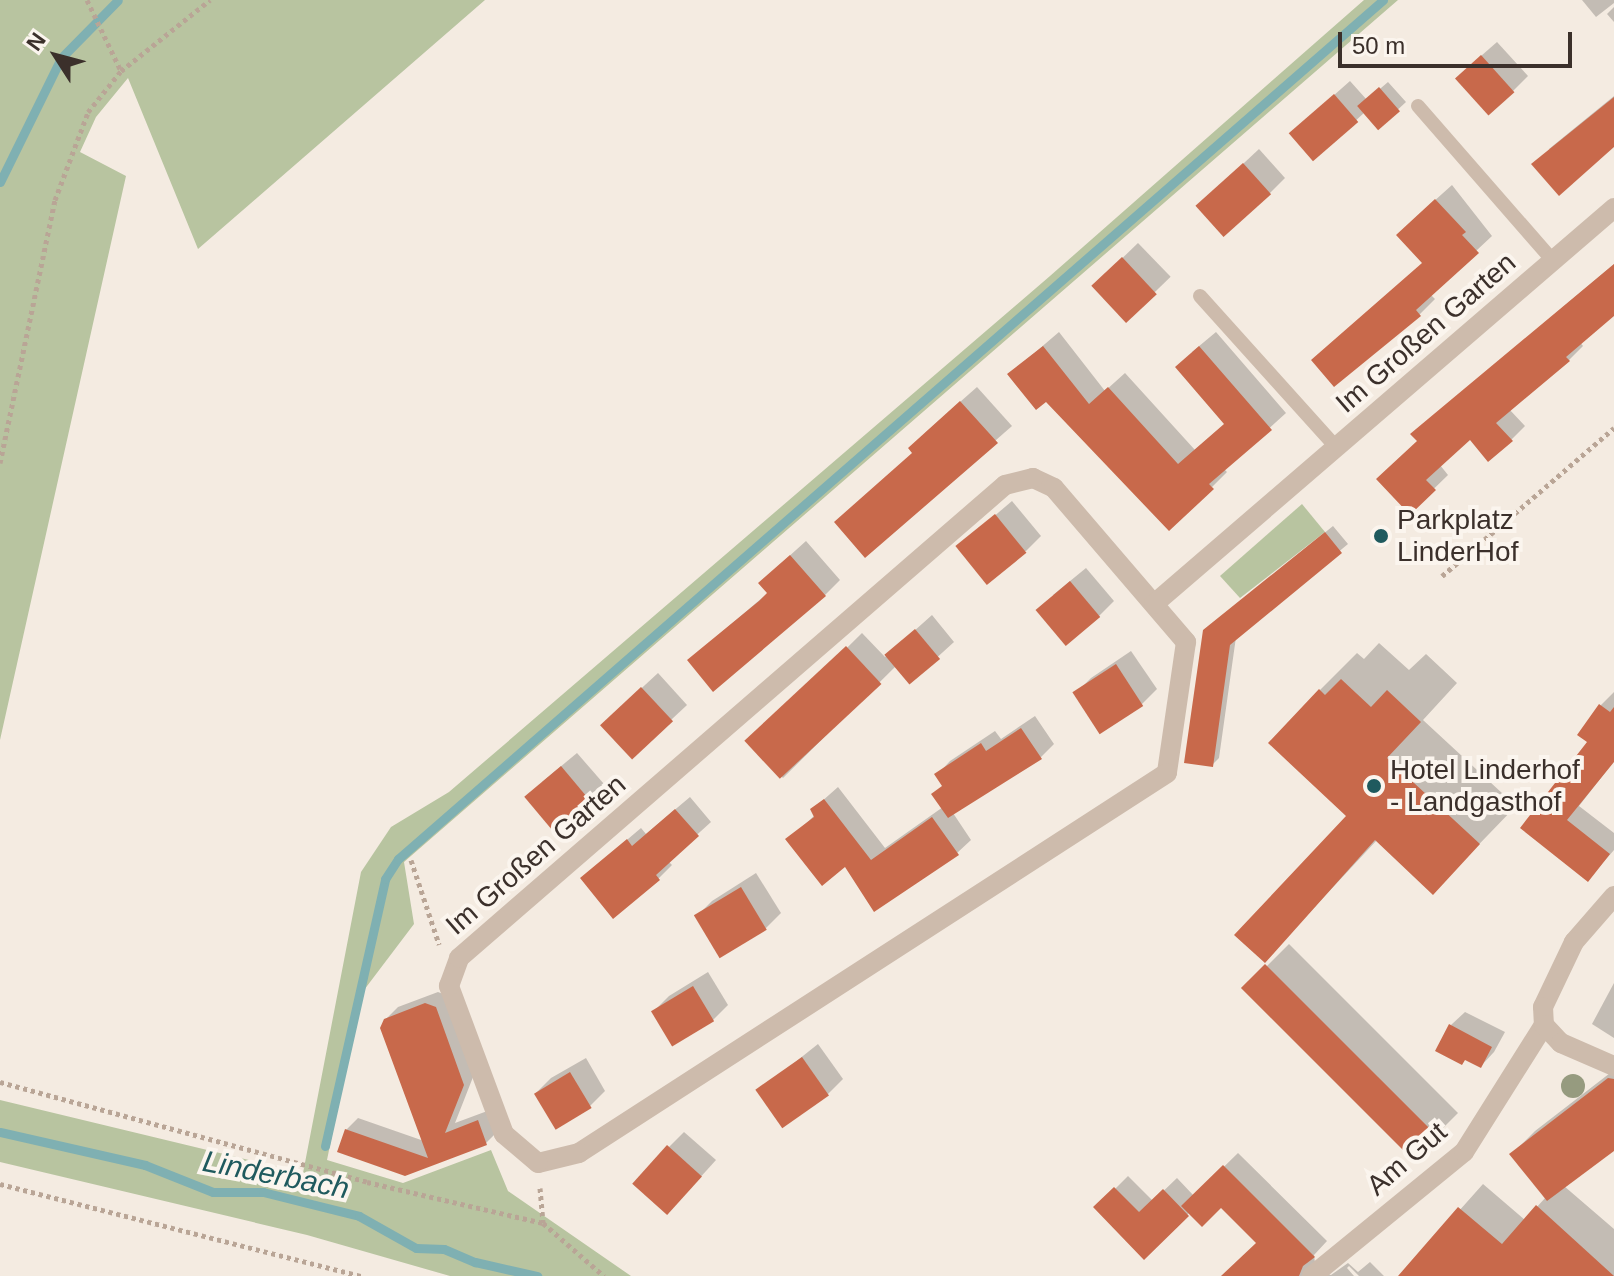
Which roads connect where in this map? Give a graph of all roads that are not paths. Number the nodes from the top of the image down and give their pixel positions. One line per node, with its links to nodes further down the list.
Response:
1 (1418, 106): 3 (lane, Im Großen Garten)
2 (1614, 208): 3 (street, Im Großen Garten)
3 (1553, 261): 5 (street, Im Großen Garten)
4 (1200, 296): 5 (lane, Im Großen Garten)
5 (1336, 447): 6 (street, Im Großen Garten)
6 (1154, 604): 6 (street, Im Großen Garten)
7 (1614, 896): 8 (street, Am Gut)
8 (1544, 1025): 9 (street); 10 (street, Am Gut)
9 (1614, 1066)
10 (1312, 1276)

